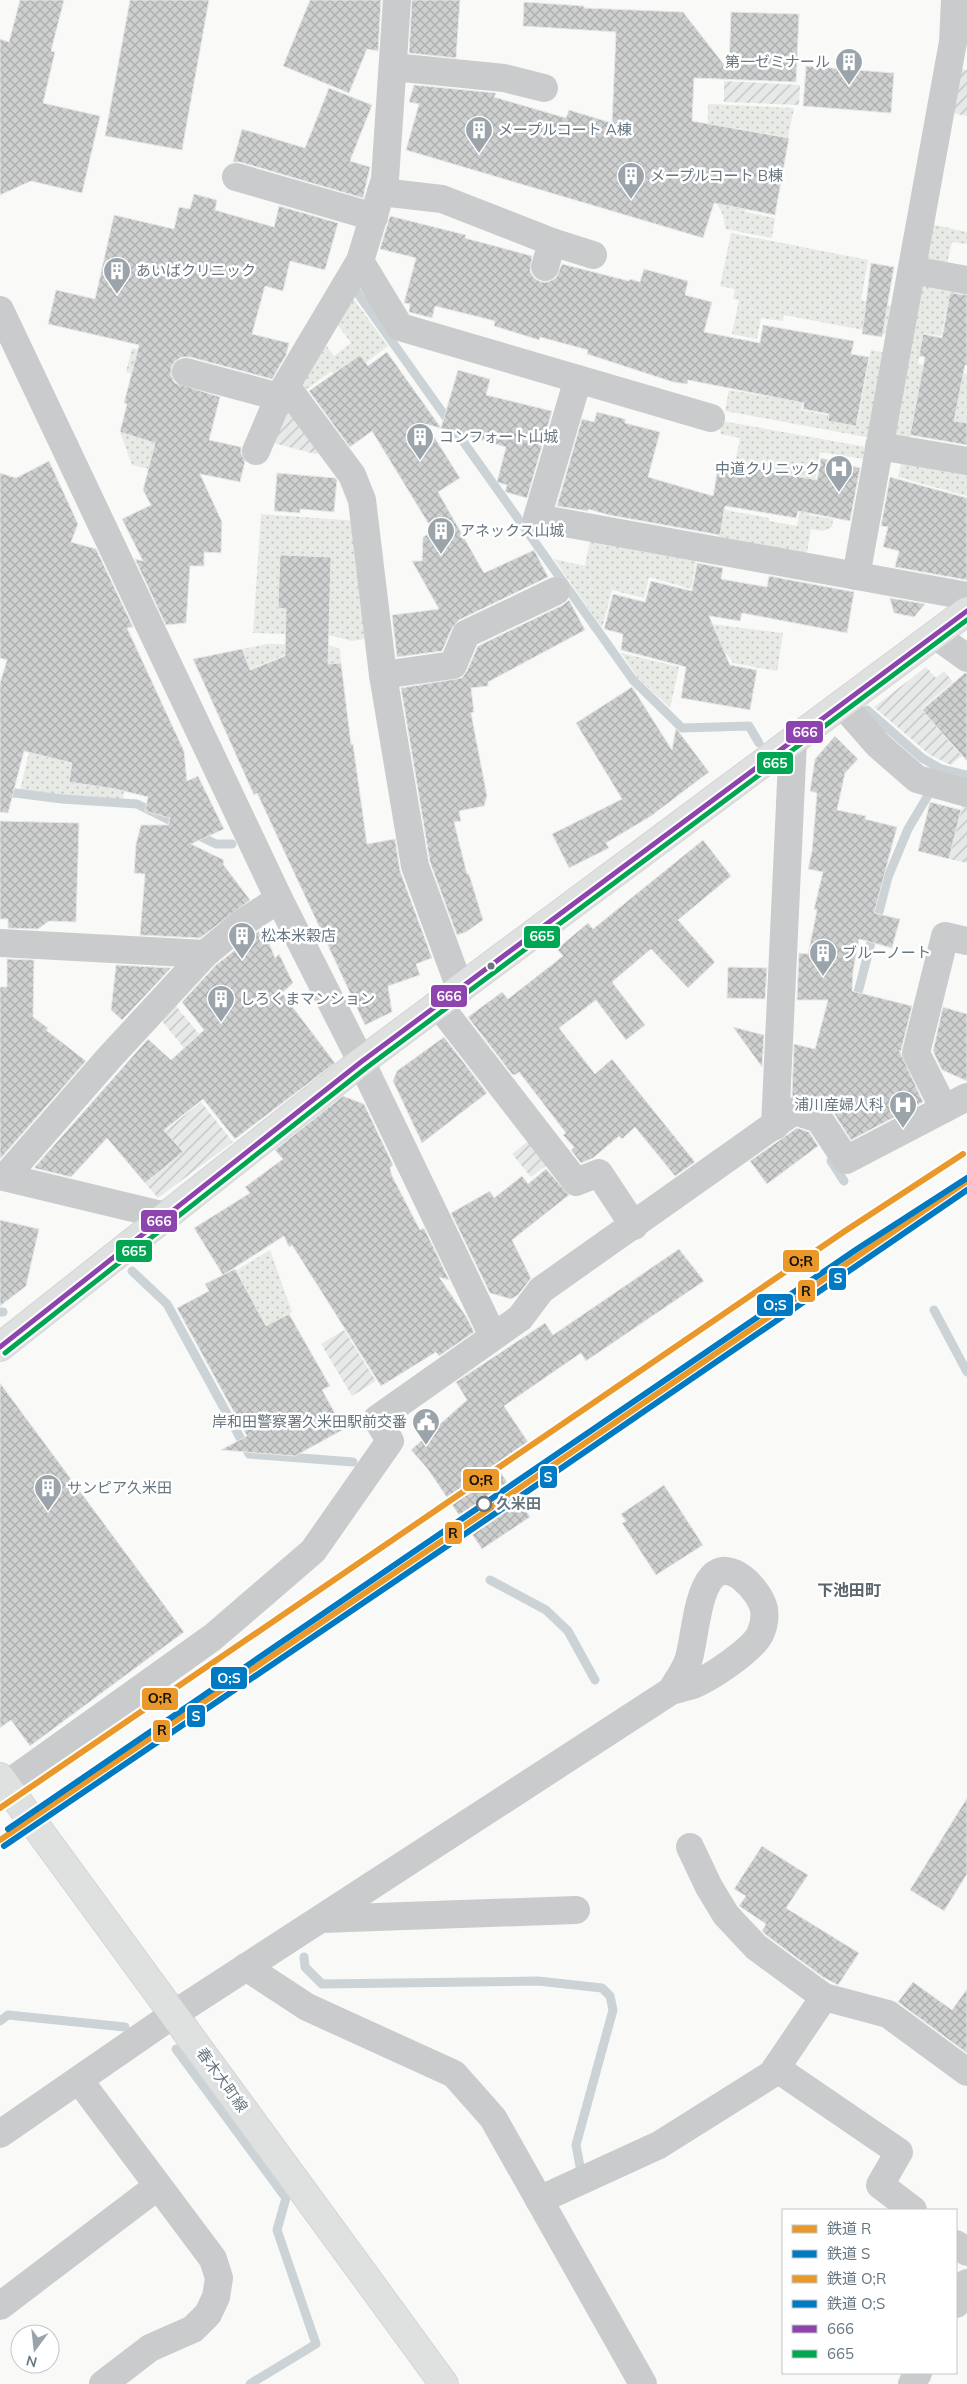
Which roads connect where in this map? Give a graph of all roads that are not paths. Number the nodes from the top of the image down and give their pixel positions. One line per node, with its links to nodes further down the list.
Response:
1 (397, 0): 3 (street)
2 (953, 1): 9 (street)
3 (392, 67): 4 (street); 6 (street)
4 (544, 88)
5 (236, 178): 6 (street)
6 (378, 204): 7 (street); 8 (street)
7 (593, 255)
8 (360, 260): 14 (street); 15 (street)
9 (912, 270): 10 (street); 17 (street)
10 (967, 280)
11 (0, 310): 12 (street)
12 (9, 351): 30 (street)
13 (186, 372): 15 (street)
14 (578, 379): 16 (street); 20 (street)
15 (283, 391): 18 (street); 26 (street)
16 (711, 418)
17 (880, 446): 19 (street); 20 (street)
18 (256, 451)
19 (967, 461)
20 (856, 576): 22 (street)
21 (556, 591): 26 (street)
22 (967, 596)
23 (967, 611): 24 (main road)
24 (935, 635): 25 (street); 27 (main road)
25 (967, 658)
26 (383, 675): 34 (street)
27 (842, 704): 28 (main road); 29 (street)
28 (793, 740): 34 (main road); 38 (street)
29 (967, 794)
30 (279, 899): 33 (street); 36 (street)
31 (967, 941): 37 (street)
32 (0, 943): 33 (street)
33 (205, 954): 39 (street)
34 (460, 988): 35 (main road)
35 (438, 1004): 36 (main road); 41 (street)
36 (361, 1062): 40 (main road); 42 (street)
37 (955, 1103): 38 (street)
38 (775, 1126): 41 (street)
39 (3, 1177): 40 (street)
40 (166, 1216): 43 (main road)
41 (634, 1226): 42 (street)
42 (493, 1336): 47 (street)
43 (0, 1347)
44 (693, 1637): 45 (street); 45 (street); 46 (street)
45 (730, 1661): 46 (street)
46 (671, 1691): 50 (street)
47 (3, 1781): 53 (main road, 春木大町線)
48 (690, 1847): 52 (street)
49 (576, 1910): 50 (street)
50 (320, 1919): 51 (street)
51 (246, 1967): 53 (street); 59 (street)
52 (824, 1996): 54 (street); 55 (street)
53 (174, 2014): 56 (street); 65 (main road, 春木大町線)
54 (776, 2068): 59 (street); 60 (street)
55 (967, 2072)
56 (79, 2080): 57 (street); 58 (street)
57 (0, 2134)
58 (158, 2186): 63 (street); 64 (street)
59 (539, 2200): 66 (street)
60 (912, 2209)
61 (967, 2283): 62 (street)
62 (957, 2302)
63 (0, 2306)
64 (103, 2384)
65 (444, 2384)
66 (643, 2384)

